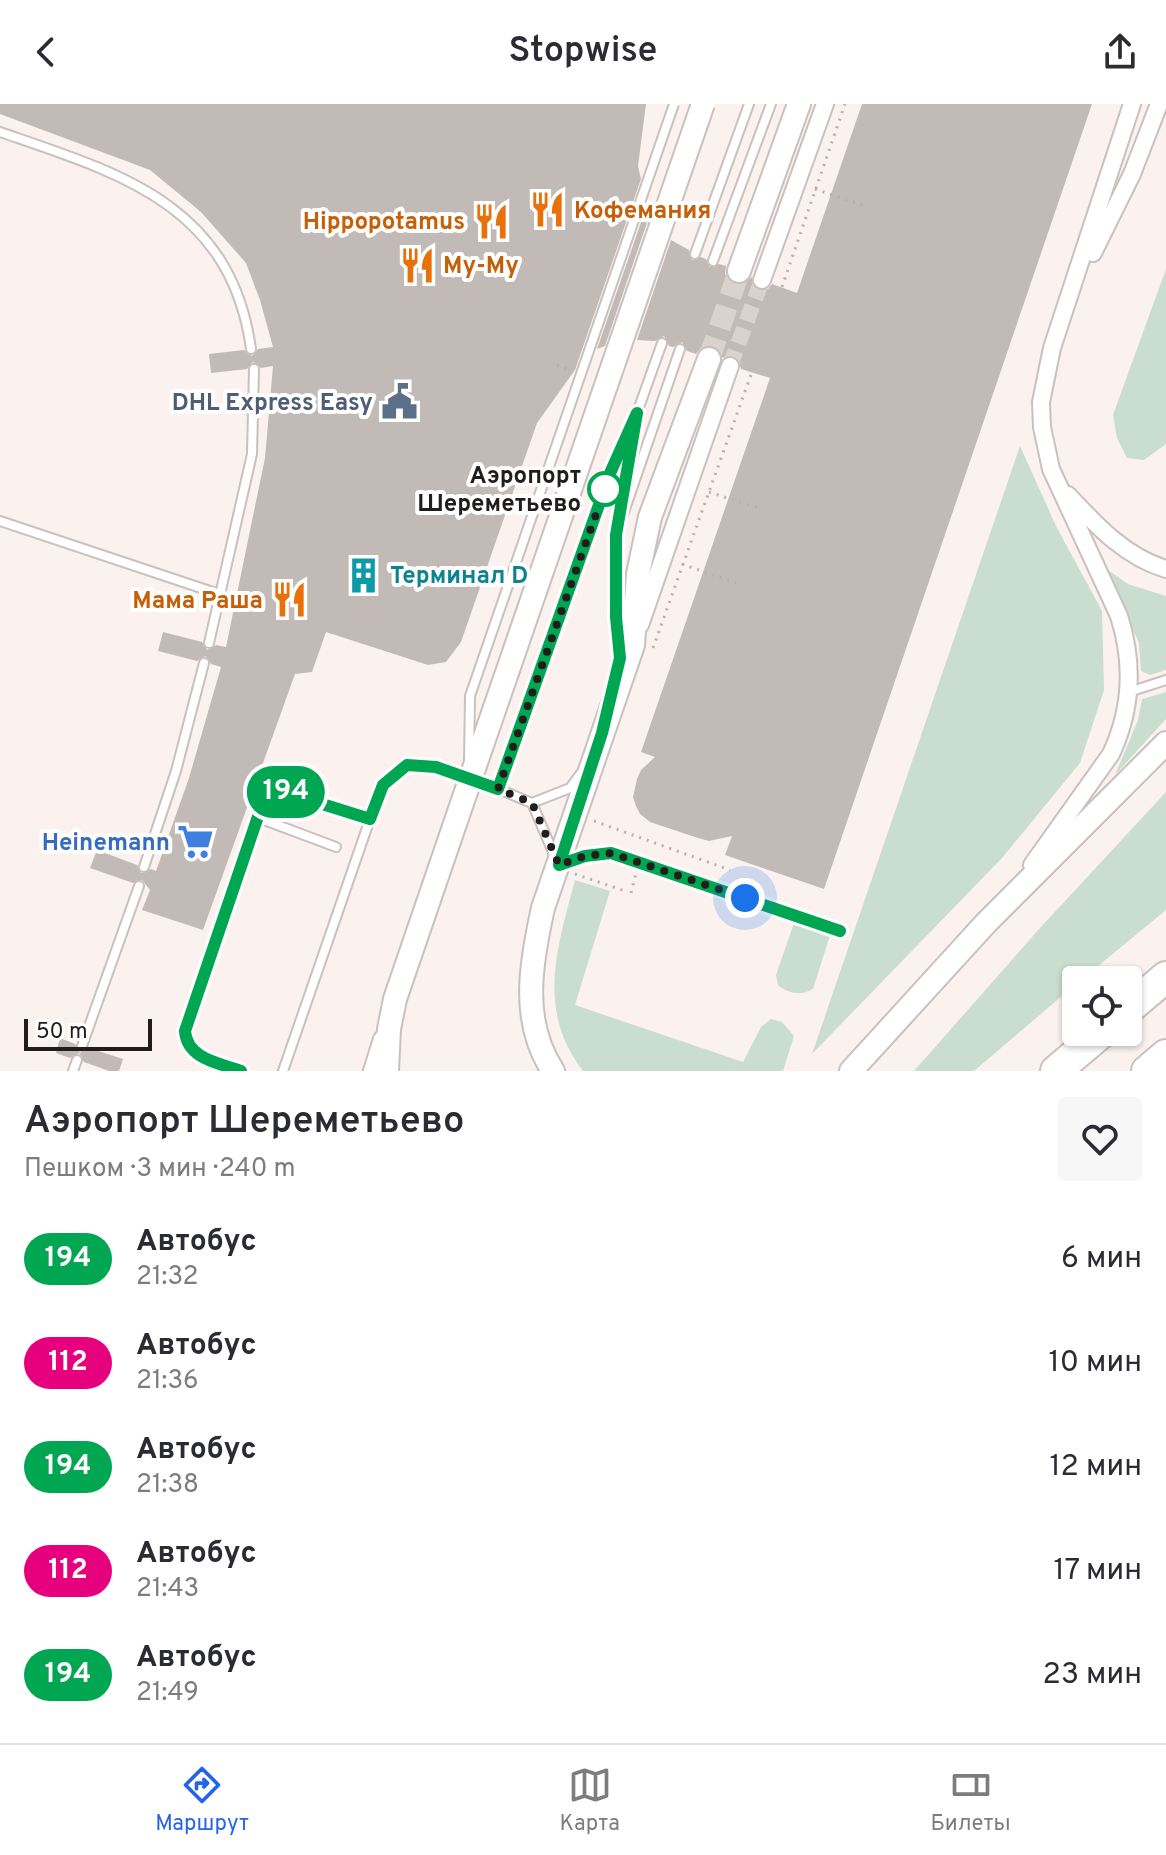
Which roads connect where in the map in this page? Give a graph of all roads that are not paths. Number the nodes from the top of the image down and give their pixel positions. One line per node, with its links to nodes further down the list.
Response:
1 (674, 104): 32 (lane, bridge)
2 (703, 104): 32 (street, bridge)
3 (749, 104): 10 (lane)
4 (771, 104): 11 (lane)
5 (799, 104): 12 (street)
6 (825, 104): 13 (street)
7 (1132, 104): 14 (street)
8 (1159, 104): 14 (street)
9 (0, 132): 16 (lane)
10 (695, 254)
11 (713, 261)
12 (739, 271)
13 (762, 280)
14 (1069, 301): 21 (street)
15 (662, 343): 20 (lane)
16 (251, 349)
17 (680, 349): 23 (lane)
18 (720, 362): 30 (street)
19 (254, 369): 25 (lane)
20 (637, 413): 23 (lane); 33 (lane)
21 (1058, 485): 24 (street); 29 (street)
22 (0, 521): 25 (lane)
23 (616, 535): 30 (lane)
24 (1166, 569)
25 (222, 595): 26 (lane)
26 (209, 643)
27 (204, 663): 38 (lane)
28 (1166, 680): 29 (lane)
29 (1129, 692): 41 (street)
30 (599, 743): 34 (lane); 39 (street)
31 (1166, 743): 41 (street)
32 (470, 780): 45 (street)
33 (498, 789): 34 (lane); 36 (lane)
34 (532, 803): 39 (lane)
35 (256, 817): 36 (lane); 37 (lane); 52 (lane)
36 (370, 819): 53 (lane)
37 (336, 847)
38 (144, 867)
39 (558, 867): 42 (lane); 56 (street)
40 (139, 886): 47 (lane)
41 (986, 923): 46 (street)
42 (840, 931)
43 (1166, 977): 44 (highway)
44 (1142, 997)
45 (395, 999): 54 (street); 55 (street)
46 (901, 1014): 57 (street); 58 (street)
47 (82, 1046)
48 (1085, 1046): 59 (highway)
49 (1166, 1055): 60 (highway)
50 (77, 1060): 51 (lane)
51 (73, 1071)
52 (241, 1071)
53 (283, 1071)
54 (372, 1071)
55 (387, 1071)
56 (553, 1071)
57 (838, 1071)
58 (851, 1071)
59 (1056, 1071)
60 (1147, 1071)

